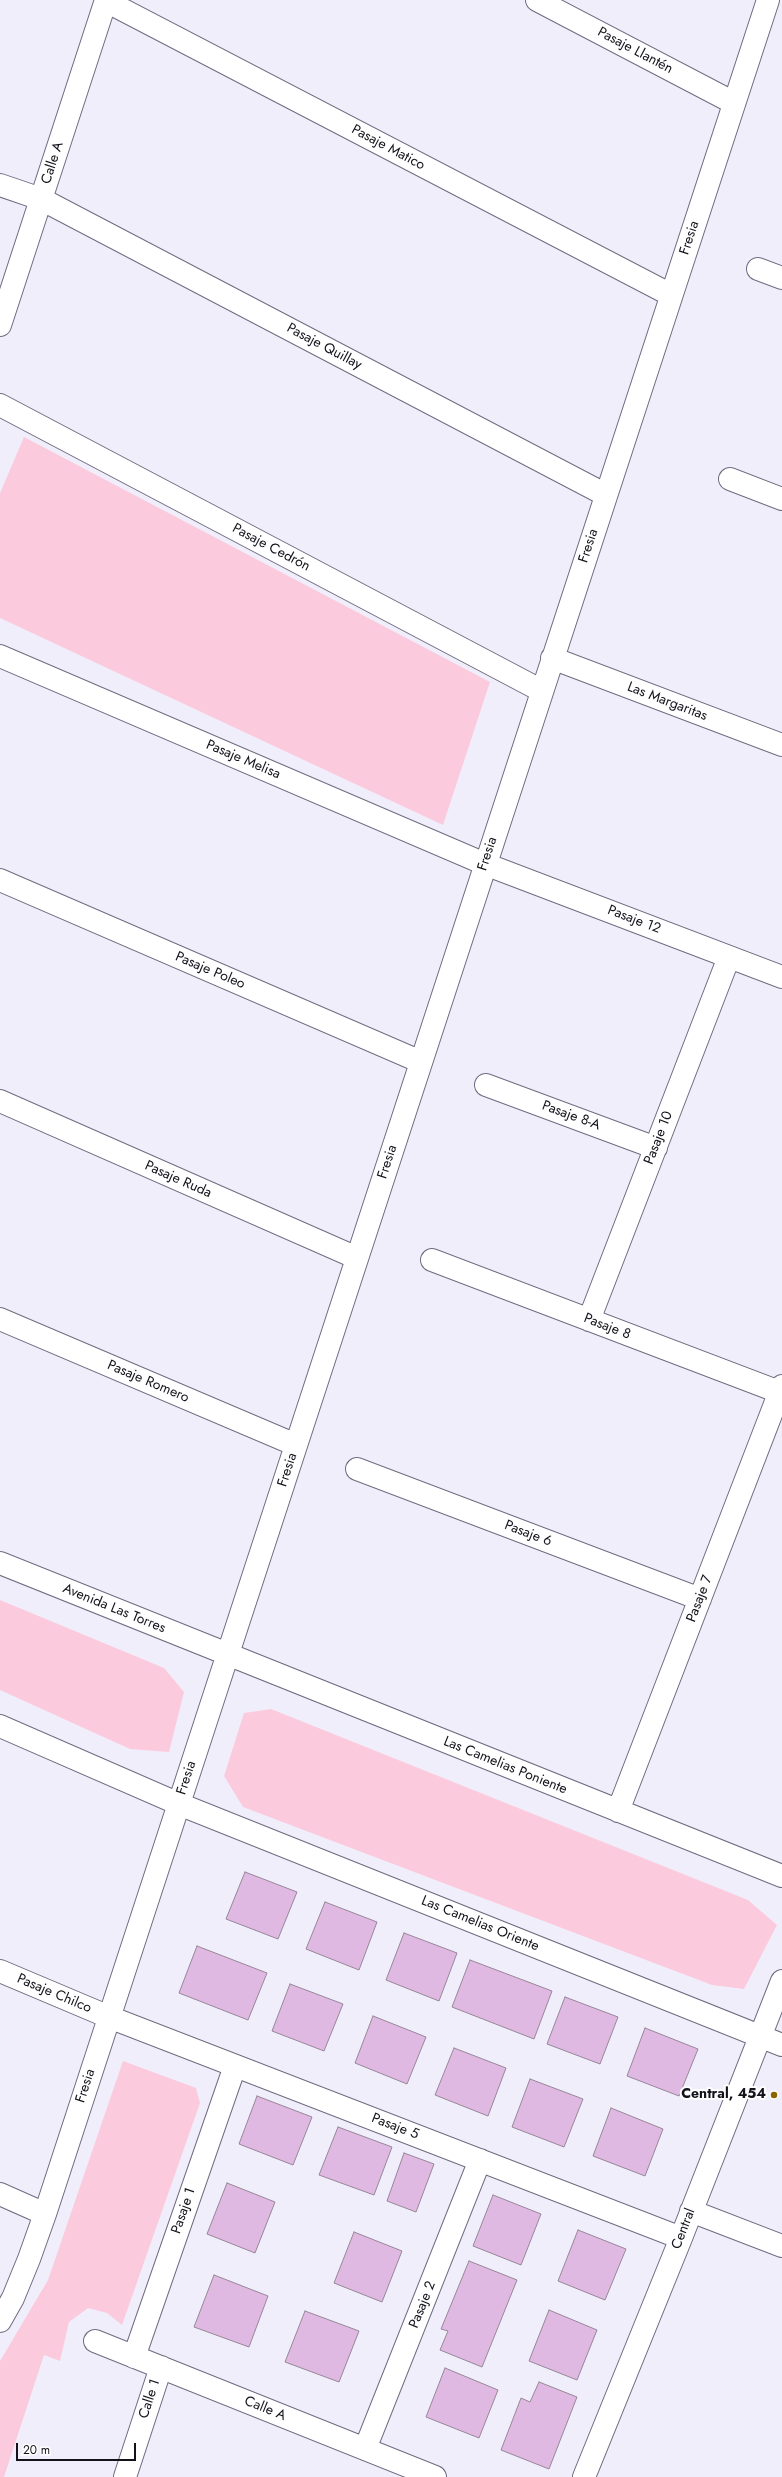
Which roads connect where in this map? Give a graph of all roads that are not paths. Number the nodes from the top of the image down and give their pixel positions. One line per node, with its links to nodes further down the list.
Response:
1 (537, 0): 4 (street, Pasaje Llantén)
2 (768, 0): 4 (street, Fresia)
3 (106, 1): 6 (street, Calle A); 9 (street, Pasaje Matico)
4 (734, 103): 9 (street, Fresia)
5 (0, 185): 6 (street, Pasaje Quillay)
6 (41, 199): 10 (street, Calle A); 13 (street, Pasaje Quillay)
7 (758, 269): 8 (street)
8 (782, 278)
9 (671, 295): 13 (street, Fresia)
10 (0, 325)
11 (0, 405): 17 (street, Pasaje Cedrón)
12 (730, 479): 14 (street)
13 (606, 494): 16 (street, Fresia)
14 (782, 499)
15 (0, 656): 19 (street, Pasaje Melisa)
16 (552, 658): 17 (street, Fresia); 18 (street, Las Margaritas)
17 (542, 691): 19 (street, Fresia)
18 (782, 745)
19 (485, 864): 21 (street, Pasaje 12); 23 (street, Fresia)
20 (0, 880): 23 (street, Pasaje Poleo)
21 (729, 957): 22 (street, Pasaje 12); 26 (street, Pasaje 10)
22 (782, 977)
23 (421, 1062): 27 (street, Fresia)
24 (486, 1085): 26 (street, Pasaje 8-A)
25 (0, 1101): 27 (street, Pasaje Ruda)
26 (656, 1148): 30 (street, Pasaje 10)
27 (357, 1258): 32 (street, Fresia)
28 (432, 1260): 30 (street, Pasaje 8)
29 (0, 1319): 32 (street, Pasaje Romero)
30 (589, 1320): 31 (street, Pasaje 8)
31 (781, 1391): 35 (street, Pasaje 7)
32 (296, 1445): 36 (street, Fresia)
33 (357, 1469): 35 (street, Pasaje 6)
34 (0, 1563): 36 (street, Avenida Las Torres)
35 (700, 1599): 39 (street, Pasaje 7)
36 (228, 1655): 38 (street, Fresia); 39 (street, Las Camelias Poniente)
37 (0, 1726): 38 (street)
38 (179, 1804): 43 (street, Fresia); 44 (street, Las Camelias Oriente)
39 (618, 1811): 40 (street, Las Camelias Poniente)
40 (782, 1876)
41 (0, 1971): 43 (street, Pasaje Chilco)
42 (782, 1980): 44 (street, Central)
43 (109, 2017): 46 (street, Pasaje 5); 50 (street, Fresia)
44 (760, 2036): 45 (street, Las Camelias Oriente); 49 (street, Central)
45 (782, 2045)
46 (235, 2066): 47 (street, Pasaje 5); 55 (street, Pasaje 1)
47 (480, 2160): 51 (street, Pasaje 5); 57 (street, Pasaje 2)
48 (0, 2194): 50 (street)
49 (691, 2211): 51 (street, Central); 52 (street)
50 (45, 2214): 53 (street, Fresia)
51 (681, 2238): 61 (street, Central)
52 (782, 2246)
53 (0, 2321)
54 (95, 2341): 55 (street, Calle A)
55 (134, 2356): 56 (street, Calle A)
56 (161, 2367): 57 (street, Calle A); 59 (street, Calle 1)
57 (365, 2449): 58 (street, Calle A)
58 (390, 2469): 60 (street, Calle A)
59 (125, 2477)
60 (435, 2477)
61 (584, 2477)

